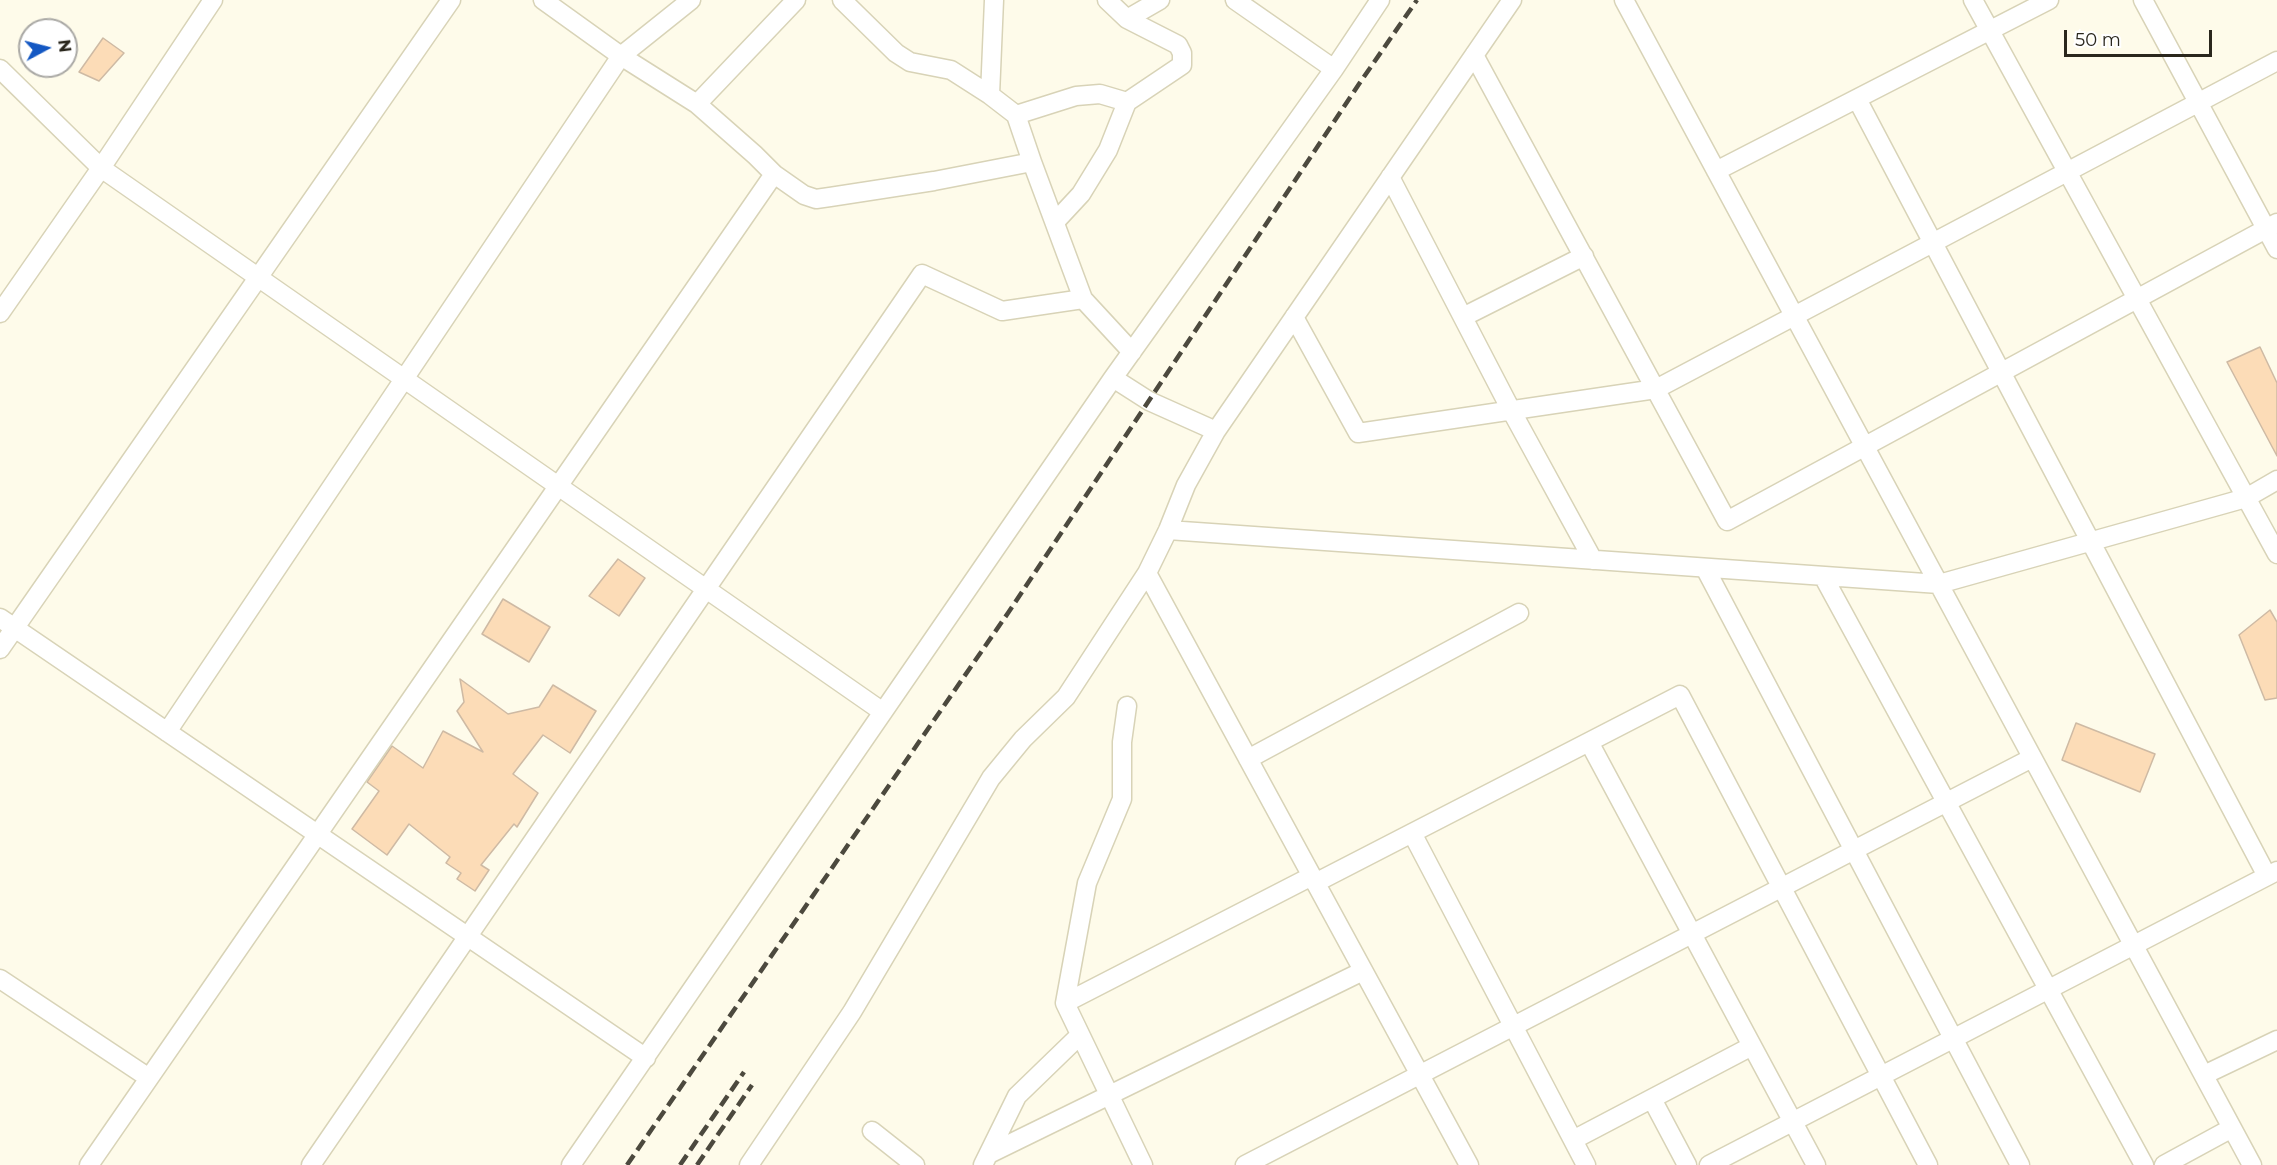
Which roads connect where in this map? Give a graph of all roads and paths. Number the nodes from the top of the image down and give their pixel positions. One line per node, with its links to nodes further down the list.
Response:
1 (213, 0): 31 (street)
2 (451, 0): 41 (street)
3 (543, 0): 20 (street)
4 (691, 0): 20 (street)
5 (796, 0): 28 (street)
6 (842, 0): 24 (street)
7 (994, 0): 24 (street)
8 (1107, 0): 17 (street)
9 (1160, 0): 17 (street)
10 (1380, 0): 23 (street)
11 (1512, 0): 19 (street)
12 (1973, 0): 18 (street)
13 (2049, 0): 18 (street)
14 (2143, 0): 27 (street)
15 (1240, 1): 23 (street)
16 (1631, 2): 32 (street)
17 (1127, 20): 26 (street)
18 (1989, 31): 25 (street); 33 (street)
19 (1474, 55): 35 (street); 40 (street)
20 (621, 56): 28 (street); 51 (street)
21 (2277, 61): 27 (street)
22 (0, 69): 31 (street)
23 (1334, 69): 48 (street)
24 (990, 95): 29 (street)
25 (1857, 99): 32 (street); 38 (street)
26 (1127, 102): 29 (street); 36 (street)
27 (2198, 102): 33 (street); 37 (street)
28 (697, 104): 34 (street)
29 (1016, 115): 30 (street)
30 (1032, 162): 34 (street); 36 (street)
31 (101, 168): 41 (street); 44 (street)
32 (1716, 171): 45 (street)
33 (2067, 171): 38 (street); 43 (street)
34 (774, 174): 57 (street)
35 (1390, 177): 46 (street); 47 (street)
36 (1055, 222): 42 (street)
37 (2272, 226): 39 (street); 43 (street)
38 (1933, 242): 45 (street); 49 (street)
39 (2277, 249)
40 (1584, 256): 47 (street); 52 (street)
41 (258, 278): 51 (street); 69 (street)
42 (1083, 299): 48 (street); 67 (street)
43 (2137, 299): 49 (street); 58 (street)
44 (0, 313)
45 (1794, 316): 52 (street); 55 (street)
46 (1294, 317): 53 (street); 54 (street)
47 (1463, 317): 53 (street)
48 (1132, 352): 50 (street)
49 (2002, 372): 55 (street); 60 (street)
50 (1113, 378): 54 (street); 72 (street)
51 (404, 379): 57 (street); 73 (street)
52 (1656, 389): 53 (street); 55 (street)
53 (1511, 410): 62 (street)
54 (1216, 431): 59 (street)
55 (1865, 447): 66 (street)
56 (2277, 480): 58 (street)
57 (558, 486): 67 (street); 79 (street)
58 (2246, 498): 60 (street); 61 (street)
59 (1168, 530): 62 (street); 64 (street)
60 (2090, 542): 66 (street); 81 (street)
61 (2277, 554)
62 (1593, 560): 63 (street)
63 (1705, 568): 65 (street); 80 (street)
64 (1147, 573): 76 (street); 111 (street)
65 (1823, 576): 66 (street); 77 (street)
66 (1939, 584): 75 (street)
67 (706, 589): 72 (street); 85 (street)
68 (1519, 613): 76 (street)
69 (7, 623): 70 (street); 73 (street)
70 (0, 650)
71 (1127, 706): 90 (street)
72 (883, 712): 96 (street)
73 (167, 732): 79 (street)
74 (1589, 742): 78 (street); 83 (street); 84 (street)
75 (2032, 758): 77 (street); 86 (street)
76 (1248, 759): 82 (street)
77 (1946, 802): 80 (street); 89 (street)
78 (1412, 833): 82 (street); 91 (street)
79 (317, 834): 85 (street); 100 (street)
80 (1854, 850): 83 (street); 93 (street)
81 (2272, 874): 86 (street)
82 (1314, 880): 87 (street); 90 (street)
83 (1781, 888): 84 (street); 98 (street)
84 (1692, 934): 91 (street); 95 (street)
85 (468, 937): 96 (street); 109 (street)
86 (2134, 945): 89 (street); 99 (street)
87 (1363, 971): 97 (street); 101 (street)
88 (0, 979): 100 (street)
89 (2049, 989): 93 (street); 122 (street)
90 (1065, 1003): 92 (street)
91 (1514, 1026): 97 (street); 106 (street)
92 (1080, 1035): 101 (street); 107 (street)
93 (1954, 1039): 98 (street); 121 (street)
94 (2277, 1040): 99 (street)
95 (1752, 1046): 102 (street); 103 (street)
96 (646, 1058): 110 (street)
97 (1420, 1075): 114 (street); 115 (street)
98 (1881, 1076): 103 (street); 120 (street)
99 (2204, 1076): 104 (street)
100 (149, 1078): 108 (street)
101 (1109, 1095): 107 (street); 113 (street)
102 (1652, 1098): 106 (street); 117 (street)
103 (1793, 1122): 118 (street); 119 (street)
104 (2232, 1128): 123 (street); 124 (street)
105 (872, 1131): 112 (street)
106 (1573, 1140): 116 (street)
107 (986, 1159)
108 (95, 1163)
109 (311, 1165)
110 (571, 1165)
111 (749, 1165)
112 (915, 1165)
113 (1143, 1165)
114 (1245, 1165)
115 (1469, 1165)
116 (1586, 1165)
117 (1687, 1165)
118 (1709, 1165)
119 (1816, 1165)
120 (1928, 1165)
121 (2020, 1165)
122 (2145, 1165)
123 (2164, 1165)
124 (2252, 1165)

